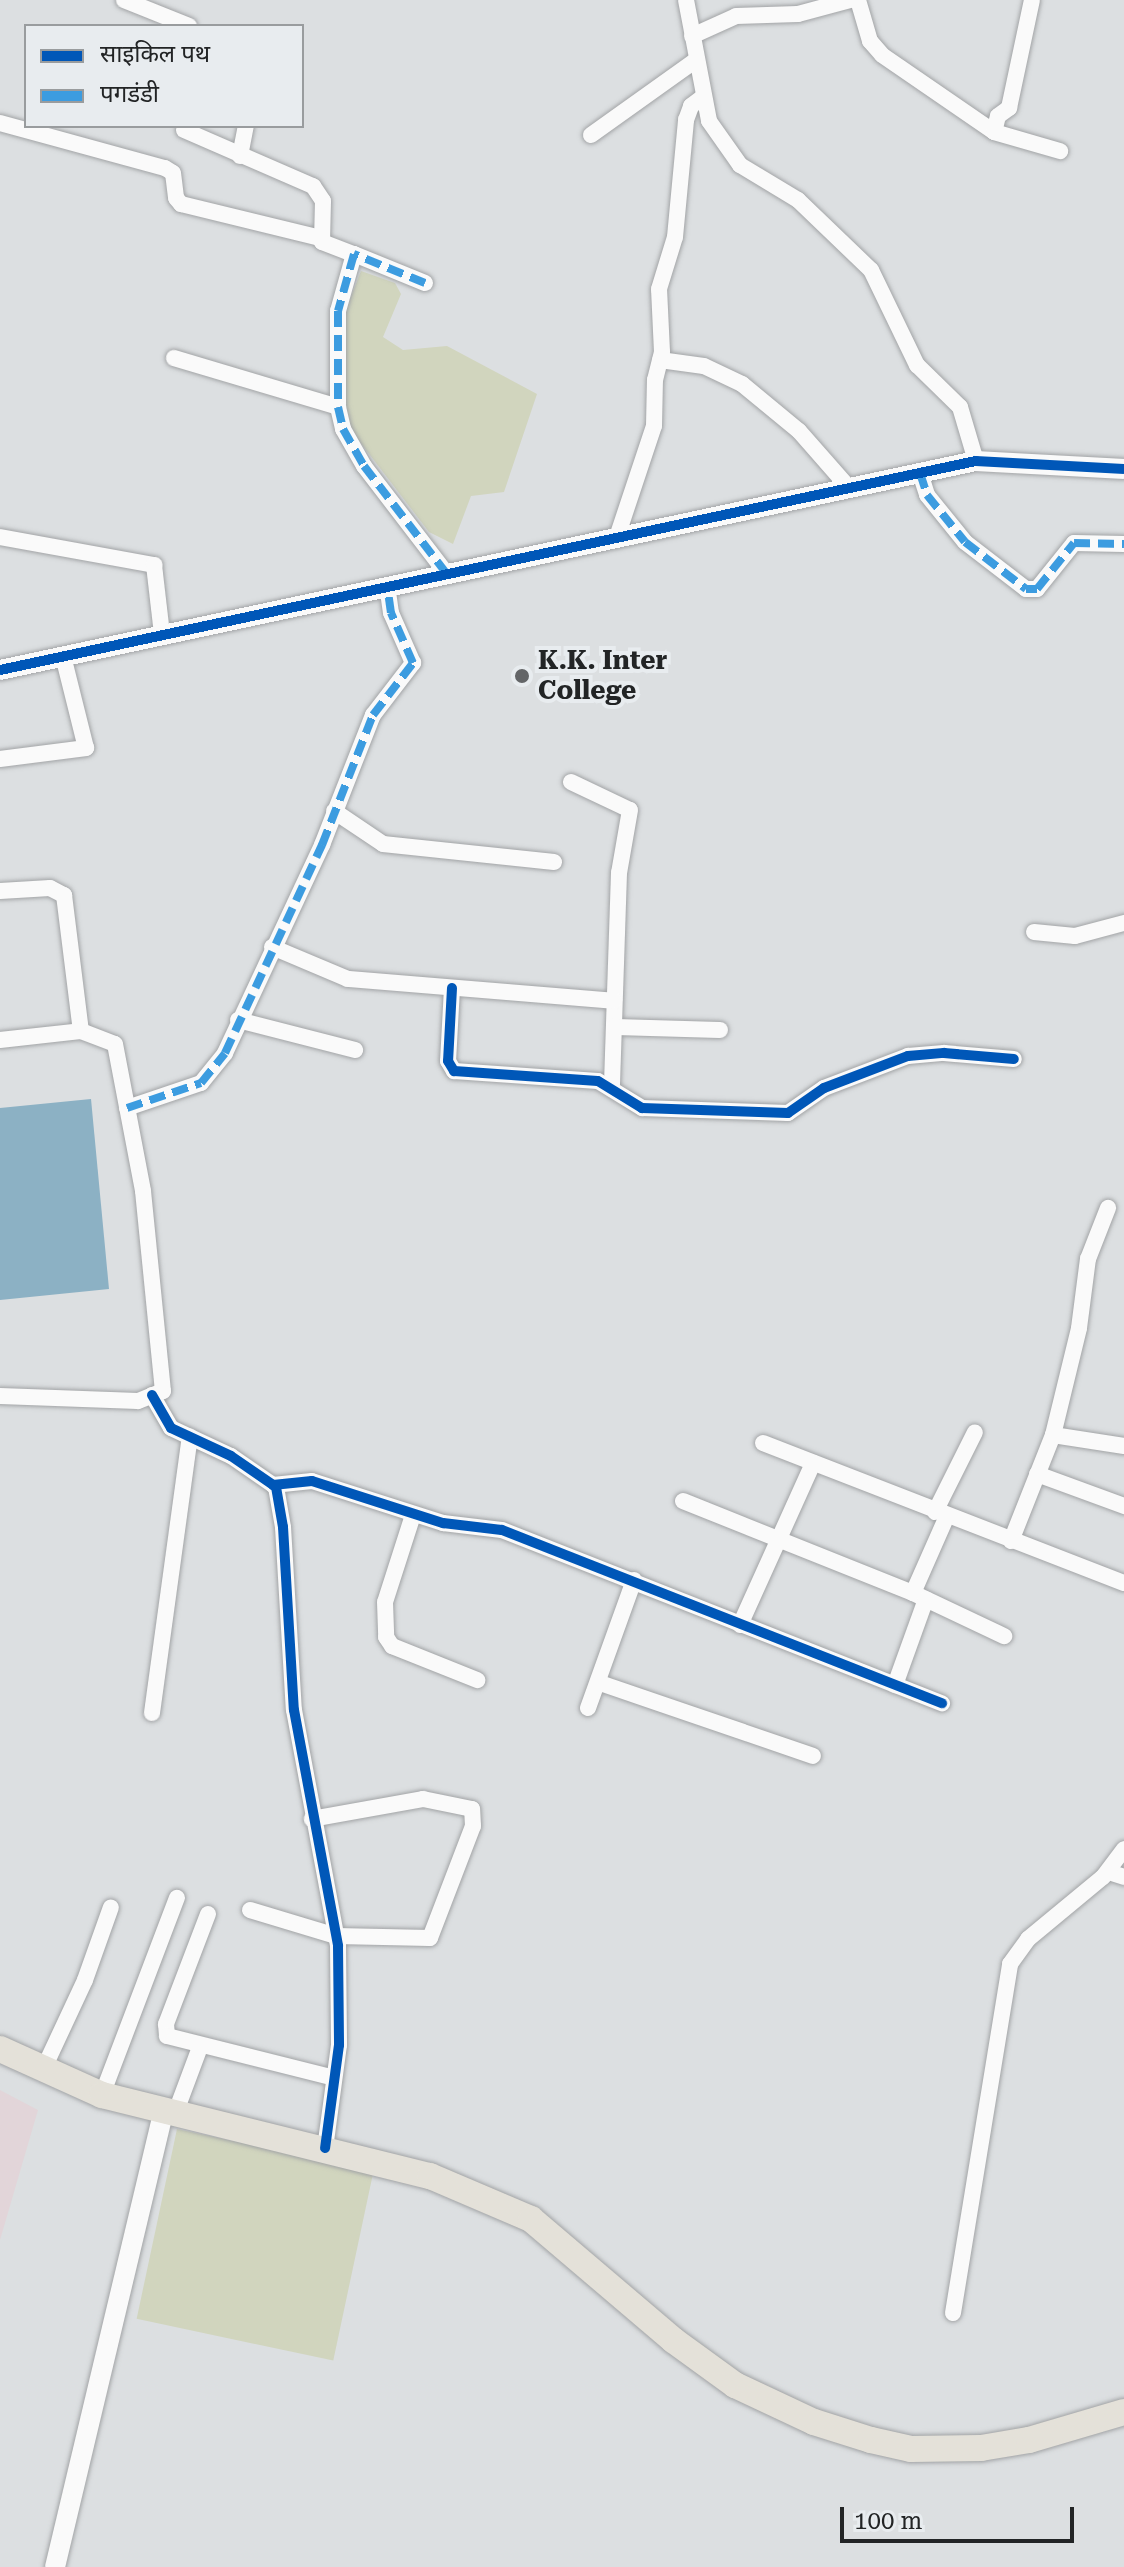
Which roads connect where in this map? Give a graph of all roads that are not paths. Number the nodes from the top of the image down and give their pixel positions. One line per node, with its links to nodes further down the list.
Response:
1 (124, 0): 6 (street)
2 (686, 0): 7 (street)
3 (850, 0): 7 (street)
4 (858, 0): 13 (street)
5 (1032, 0): 13 (street)
6 (184, 24)
7 (692, 36): 8 (street)
8 (696, 60): 9 (street); 14 (street)
9 (703, 97): 21 (street); 23 (street)
10 (0, 123): 17 (street)
11 (246, 128): 16 (street)
12 (184, 130): 16 (street)
13 (994, 132): 15 (street)
14 (591, 135)
15 (1060, 151)
16 (240, 156): 17 (street)
17 (320, 238): 18 (street)
18 (354, 254): 19 (street); 22 (street)
19 (425, 283)
20 (174, 358): 22 (street)
21 (660, 360): 26 (street); 28 (street)
22 (338, 407): 30 (street)
23 (976, 461): 24 (street); 25 (street)
24 (1117, 468)
25 (920, 473): 26 (street); 29 (street)
26 (849, 488): 28 (street)
27 (0, 537): 32 (street)
28 (617, 537): 30 (street)
29 (1124, 544)
30 (447, 574): 31 (street)
31 (387, 586): 32 (street); 37 (street)
32 (162, 634): 33 (street)
33 (63, 656): 34 (street); 35 (street)
34 (0, 670)
35 (0, 759)
36 (571, 782): 44 (street)
37 (334, 811): 38 (street); 42 (street)
38 (554, 862)
39 (0, 891): 48 (street)
40 (1124, 923): 41 (street)
41 (1034, 932)
42 (272, 947): 43 (street); 45 (street)
43 (452, 988): 44 (street); 52 (street)
44 (614, 1001): 46 (street)
45 (238, 1020): 50 (street); 53 (street)
46 (615, 1027): 47 (street); 52 (street)
47 (720, 1030)
48 (81, 1031): 49 (street); 53 (street)
49 (0, 1040)
50 (355, 1050)
51 (1014, 1059): 52 (street)
52 (612, 1089)
53 (127, 1108): 55 (street)
54 (1108, 1208): 58 (street)
55 (152, 1395): 56 (street); 59 (street)
56 (0, 1396)
57 (975, 1432): 67 (street)
58 (1053, 1435): 61 (street); 63 (street)
59 (190, 1437): 64 (street); 81 (street)
60 (763, 1443): 62 (street)
61 (1124, 1446)
62 (813, 1463): 67 (street); 69 (street)
63 (1037, 1474): 66 (street); 70 (street)
64 (273, 1485): 68 (street); 83 (street)
65 (683, 1501): 69 (street)
66 (1124, 1506)
67 (941, 1514): 70 (street); 73 (street)
68 (413, 1515): 71 (street); 76 (street)
69 (776, 1541): 73 (street); 74 (street)
70 (1011, 1541): 72 (street)
71 (634, 1580): 74 (street); 77 (street)
72 (1124, 1583)
73 (920, 1596): 75 (street); 78 (street)
74 (740, 1625): 78 (street)
75 (1004, 1636)
76 (477, 1680)
77 (600, 1683): 80 (street); 82 (street)
78 (895, 1685): 79 (street)
79 (942, 1703)
80 (588, 1708)
81 (152, 1713)
82 (813, 1756)
83 (312, 1819): 90 (street); 90 (street)
84 (1124, 1849): 85 (street)
85 (1116, 1874): 98 (street)
86 (177, 1898): 95 (street)
87 (111, 1907): 93 (street)
88 (250, 1910): 90 (street)
89 (208, 1914): 91 (street)
90 (336, 1936): 94 (street)
91 (200, 2047): 94 (street); 96 (street)
92 (0, 2049): 93 (main road)
93 (44, 2068): 95 (main road)
94 (334, 2078): 97 (street)
95 (102, 2095): 96 (main road)
96 (170, 2113): 97 (main road); 100 (street)
97 (325, 2148): 99 (main road)
98 (953, 2313)
99 (1124, 2412)
100 (58, 2566)

